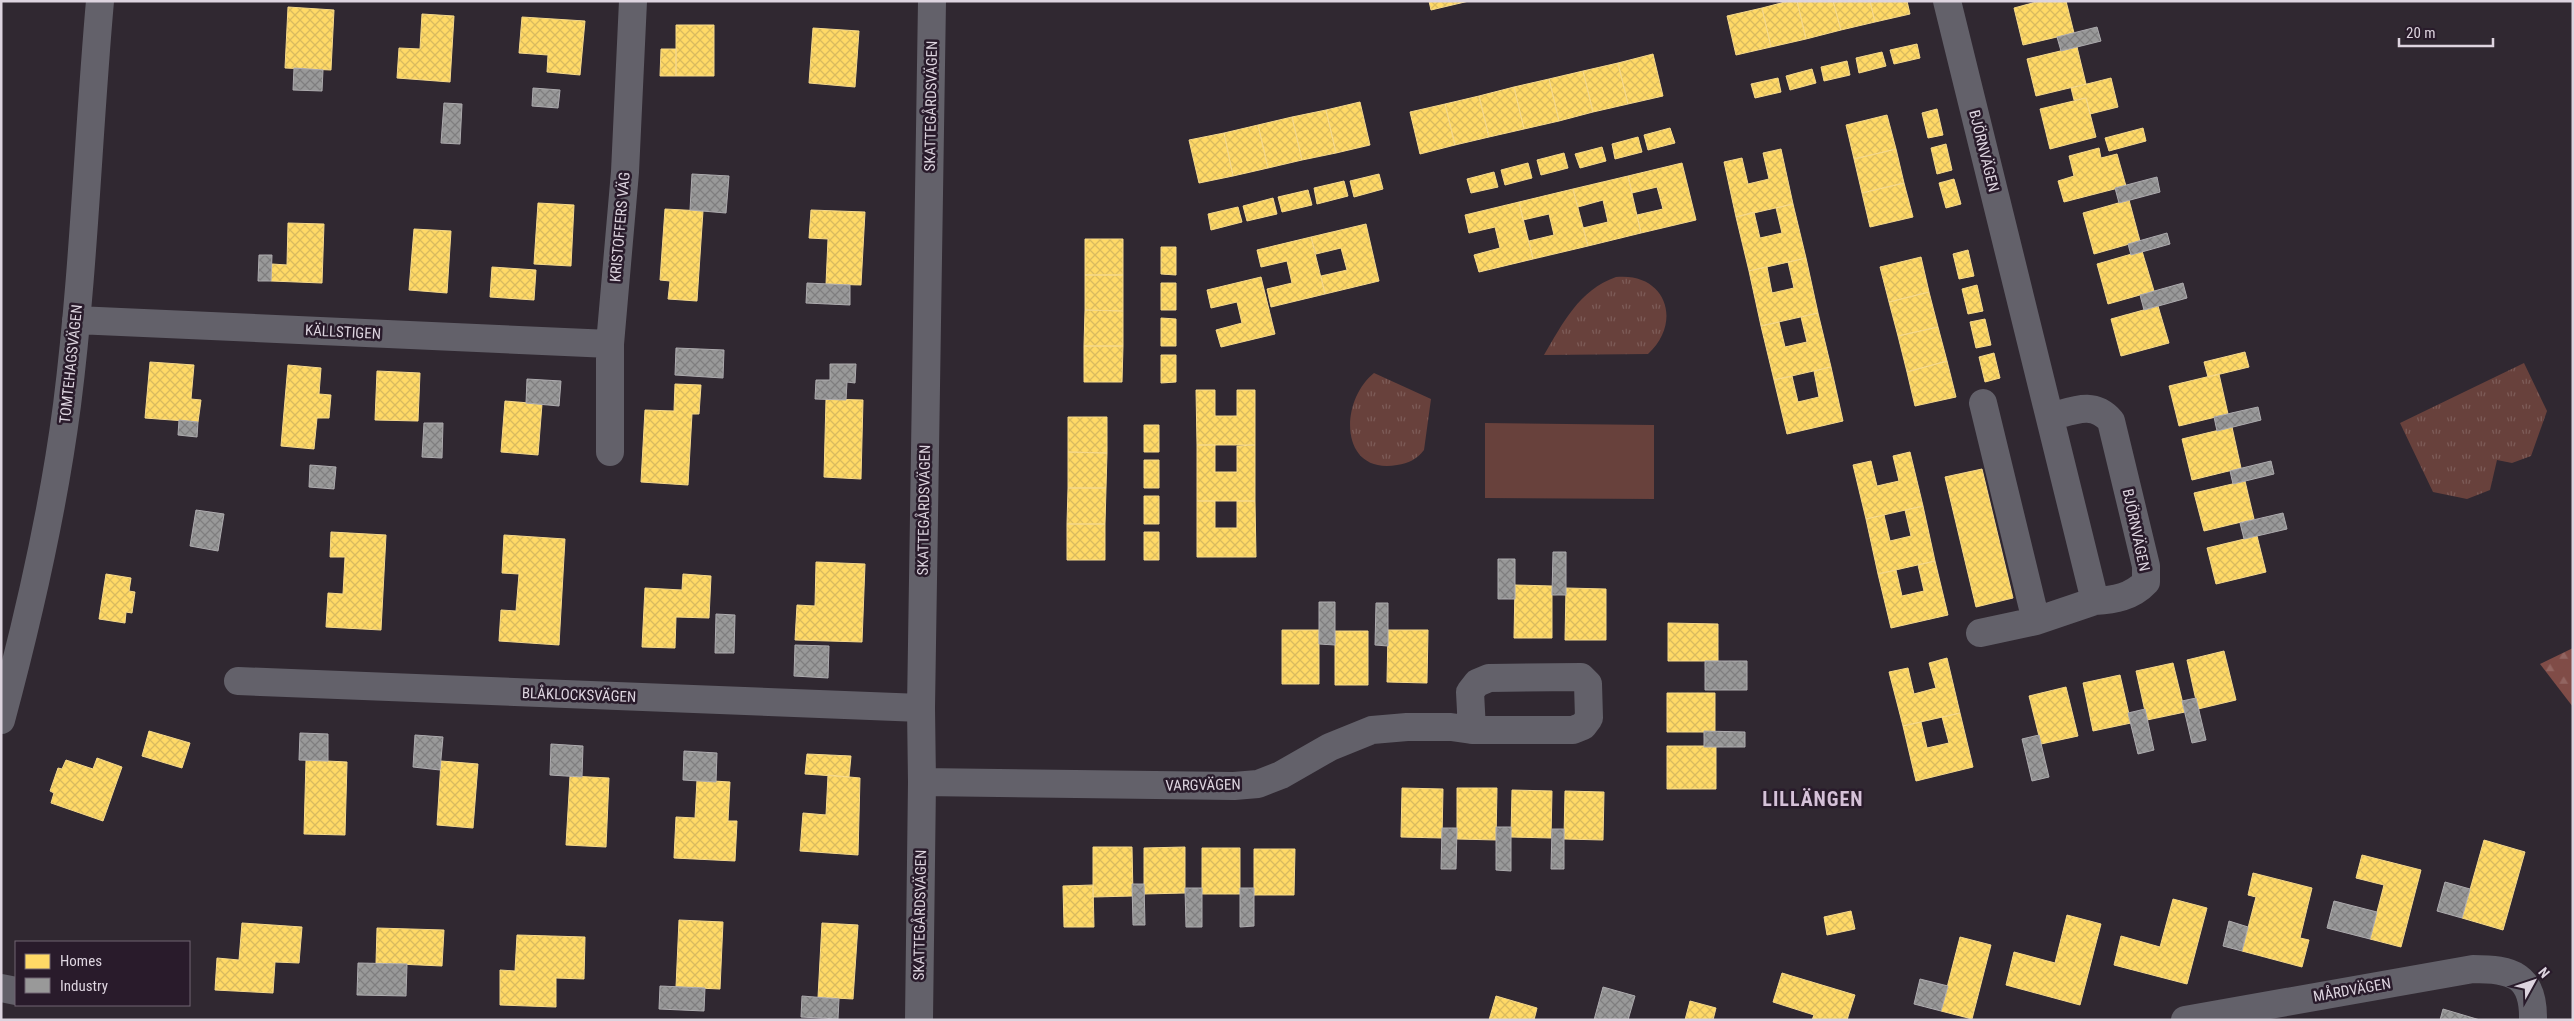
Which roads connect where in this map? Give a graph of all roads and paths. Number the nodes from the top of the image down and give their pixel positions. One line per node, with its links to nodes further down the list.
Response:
1 (100, 1): 5 (street, TOMTEHAGSVÄGEN)
2 (633, 1): 6 (street, KRISTOFFERS VÄG)
3 (932, 1): 14 (street, SKATTEGÅRDSVÄGEN)
4 (1947, 1): 8 (street, BJÖRNVÄGEN)
5 (76, 320): 6 (street, KÄLLSTIGEN); 15 (street, TOMTEHAGSVÄGEN)
6 (610, 344): 9 (street, KRISTOFFERS VÄG)
7 (1983, 403): 11 (street)
8 (2050, 417): 10 (street, BJÖRNVÄGEN); 10 (street, BJÖRNVÄGEN)
9 (610, 452)
10 (2095, 601): 11 (street)
11 (2036, 621): 12 (street)
12 (1980, 633)
13 (238, 681): 14 (street, BLÅKLOCKSVÄGEN)
14 (920, 708): 17 (street, SKATTEGÅRDSVÄGEN)
15 (1, 720)
16 (1472, 730): 17 (street, VARGVÄGEN)
17 (922, 782): 21 (street, SKATTEGÅRDSVÄGEN)
18 (1, 988): 19 (street)
19 (15, 991)
20 (2198, 1019): 22 (street, MÅRDVÄGEN)
21 (919, 1020)
22 (2533, 1020)

